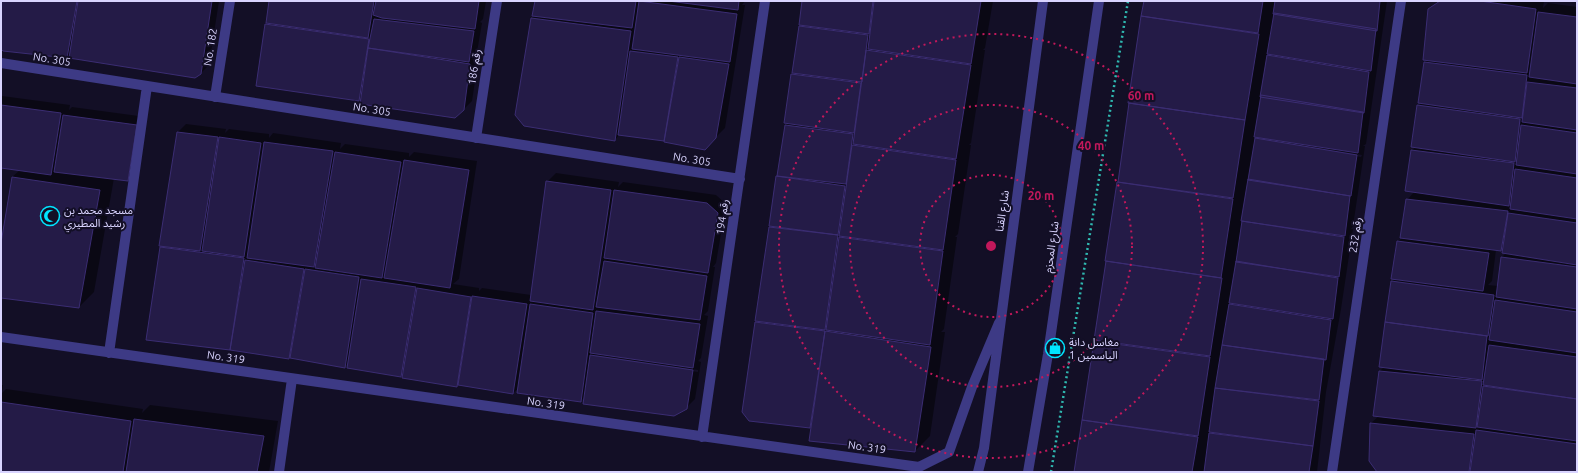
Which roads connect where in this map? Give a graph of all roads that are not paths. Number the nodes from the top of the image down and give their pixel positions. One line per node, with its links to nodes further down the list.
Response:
1 (230, 1): 9 (street, No. 182)
2 (497, 1): 10 (street, رقم 186)
3 (765, 1): 11 (street, رقم 194)
4 (1043, 1): 12 (street, شارع القنا)
5 (1099, 1): 19 (street, شارع المحزم)
6 (1402, 1): 20 (street, رقم 232)
7 (1, 64): 8 (street, No. 305)
8 (147, 86): 9 (street, No. 305); 14 (street)
9 (215, 97): 10 (street, No. 305)
10 (476, 138): 11 (street, No. 305)
11 (740, 179): 16 (street, رقم 194)
12 (999, 324): 16 (street, No. 319); 18 (street, شارع القنا)
13 (1, 337): 14 (street, No. 319)
14 (109, 353): 15 (street, No. 319)
15 (292, 379): 16 (street, No. 319); 17 (street)
16 (702, 437)
17 (279, 472)
18 (979, 472)
19 (1028, 472)
20 (1332, 472)

